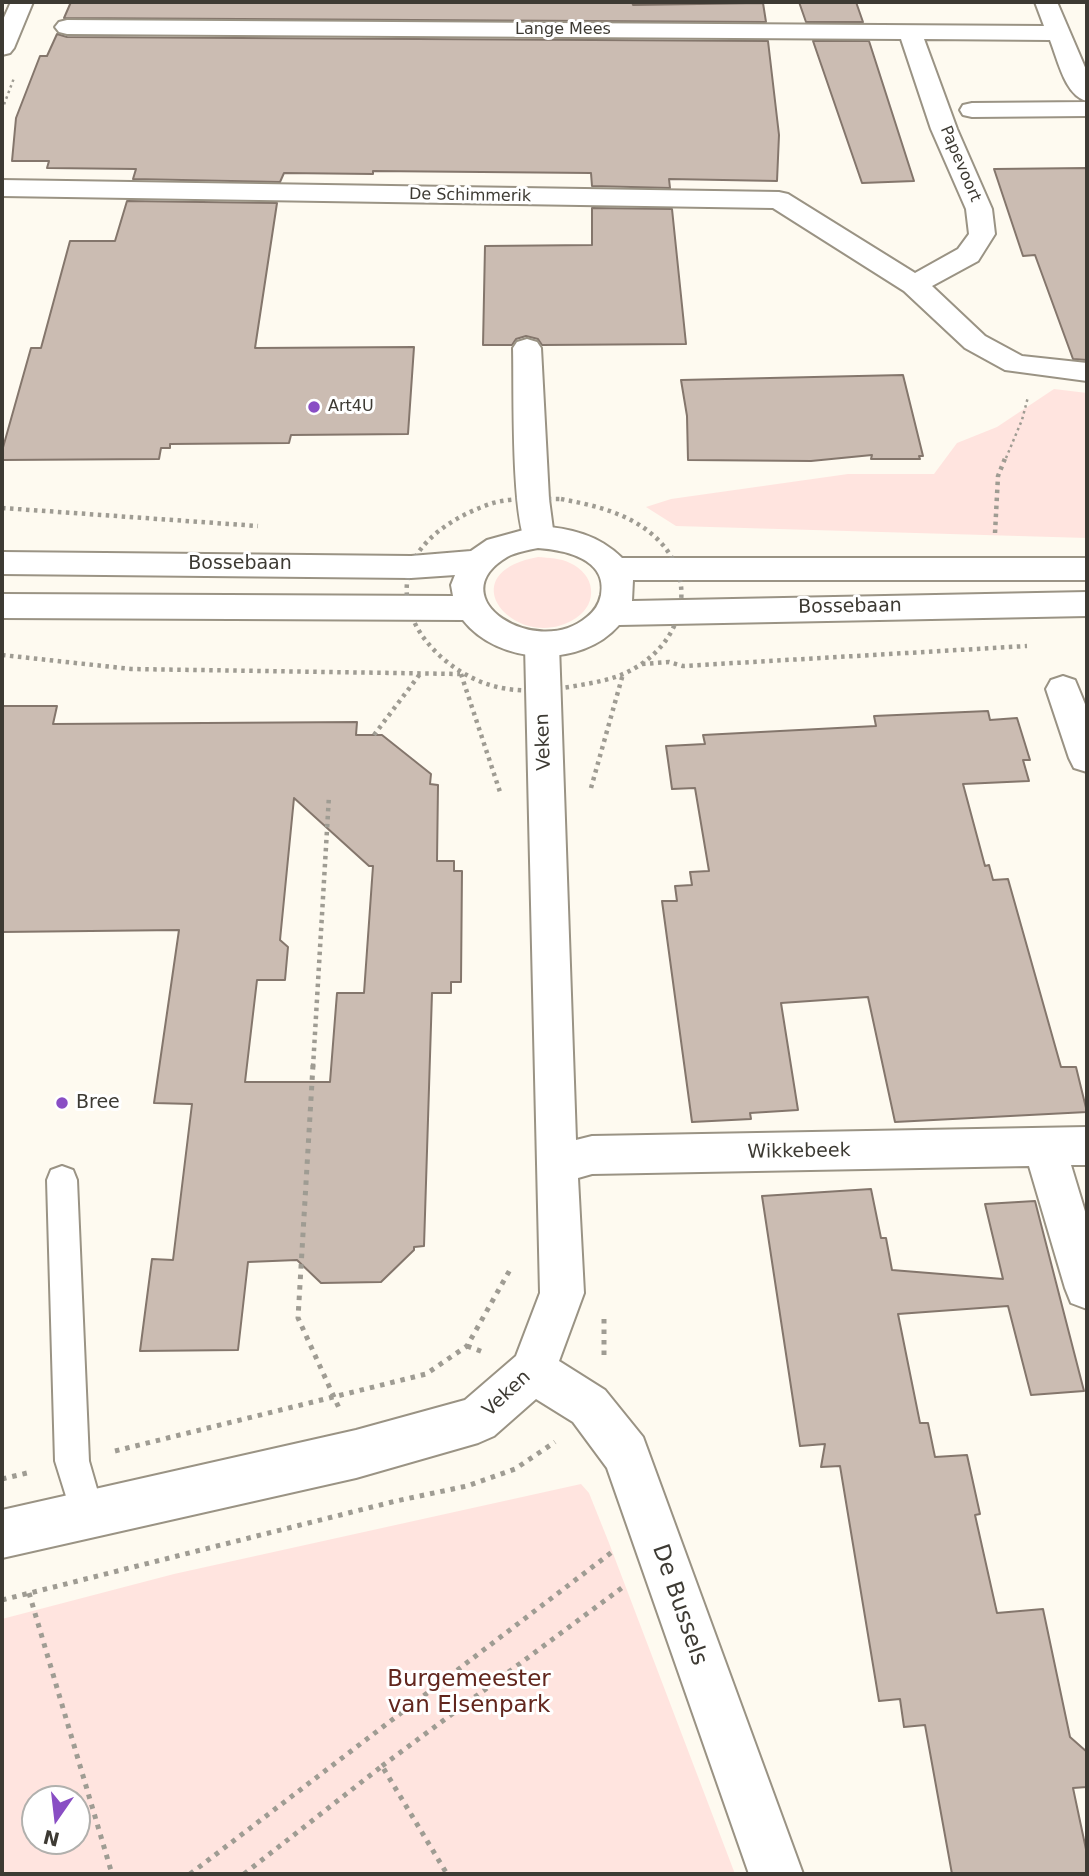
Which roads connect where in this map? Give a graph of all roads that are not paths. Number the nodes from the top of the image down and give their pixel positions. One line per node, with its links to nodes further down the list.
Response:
1 (22, 2): 8 (street)
2 (346, 2): 5 (street)
3 (1046, 2): 7 (street)
4 (67, 27): 5 (street, Lange Mees)
5 (341, 29): 6 (street, Lange Mees)
6 (910, 32): 7 (street, Lange Mees); 13 (street, Papevoort)
7 (1060, 33): 9 (street)
8 (4, 36)
9 (1087, 94)
10 (1087, 108): 11 (street)
11 (972, 110)
12 (2, 188): 13 (street, De Schimmerik)
13 (914, 285): 15 (street)
14 (527, 348): 16 (street)
15 (1087, 372)
16 (538, 537): 17 (street); 19 (street)
17 (477, 562): 18 (street, Bossebaan); 23 (street)
18 (2, 563)
19 (613, 569): 20 (street, Bossebaan); 24 (street)
20 (1087, 569)
21 (1087, 604): 24 (street, Bossebaan)
22 (2, 606): 23 (street)
23 (470, 608): 25 (street)
24 (612, 613): 25 (street)
25 (542, 645): 30 (street, Veken)
26 (1063, 689): 27 (street)
27 (1087, 758)
28 (1087, 1146): 29 (street, Wikkebeek)
29 (1044, 1147): 30 (street, Wikkebeek); 32 (street)
30 (555, 1165): 33 (street, Veken)
31 (62, 1180): 34 (lane)
32 (1087, 1288)
33 (533, 1371): 34 (street, Veken); 36 (street, De Bussels)
34 (87, 1513): 35 (street, Veken)
35 (2, 1534)
36 (776, 1874)

